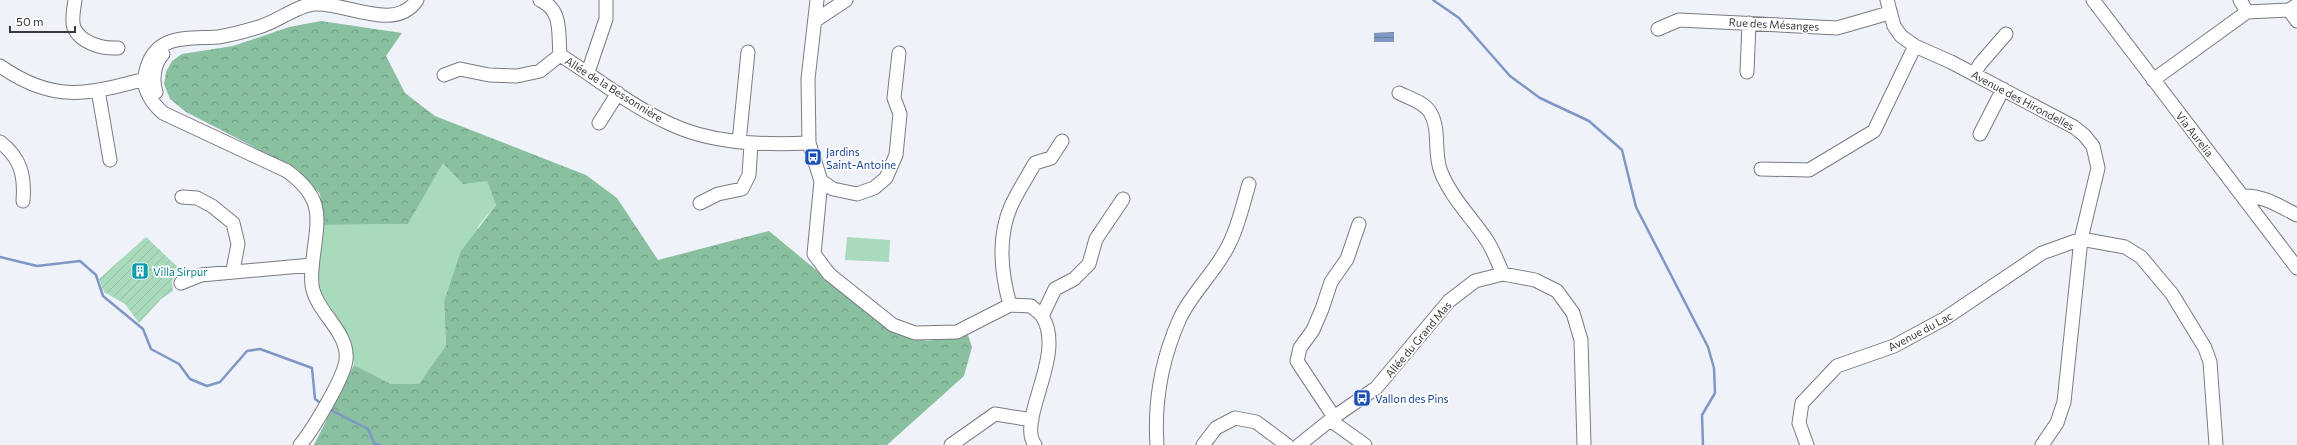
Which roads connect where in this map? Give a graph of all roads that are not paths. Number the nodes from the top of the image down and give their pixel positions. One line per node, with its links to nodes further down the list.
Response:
1 (74, 0): 20 (street)
2 (418, 0): 13 (street)
3 (426, 0): 13 (street)
4 (540, 0): 23 (street)
5 (606, 0): 25 (street)
6 (846, 0): 10 (street)
7 (1887, 0): 14 (street, Avenue des Hirondelles)
8 (2092, 0): 29 (street, Via Aurelia)
9 (2240, 0): 12 (street)
10 (818, 7): 40 (street)
11 (2293, 8): 12 (street); 15 (street)
12 (2247, 12): 29 (street)
13 (292, 13): 30 (street)
14 (1889, 13): 16 (street, Rue des Mésanges); 19 (street, Avenue des Hirondelles)
15 (2297, 21)
16 (1749, 23): 17 (street, Rue des Mésanges); 26 (street)
17 (1658, 29)
18 (2006, 34): 27 (street)
19 (1915, 46): 27 (street, Avenue des Hirondelles); 42 (street)
20 (118, 48)
21 (748, 52): 39 (street)
22 (899, 53): 43 (street)
23 (560, 55): 25 (street, Allée de la Bessonnière); 28 (street)
24 (0, 66): 32 (street)
25 (588, 72): 34 (street, Allée de la Bessonnière)
26 (1747, 72)
27 (1974, 74): 31 (street, Avenue des Hirondelles)
28 (444, 75)
29 (2153, 80): 45 (street, Via Aurelia)
30 (149, 83): 32 (street); 53 (street)
31 (2003, 89): 36 (street); 52 (street, Avenue des Hirondelles)
32 (98, 90): 41 (street)
33 (1399, 93): 56 (street)
34 (618, 94): 35 (street); 39 (street, Allée de la Bessonnière)
35 (599, 123)
36 (1980, 134)
37 (1062, 140): 58 (street)
38 (0, 142): 48 (street)
39 (745, 143): 40 (street, Allée de la Bessonnière); 49 (street)
40 (809, 143): 43 (street)
41 (110, 160)
42 (1761, 169)
43 (821, 181): 58 (street)
44 (1249, 184): 65 (street)
45 (2242, 196): 50 (street); 54 (street, Via Aurelia)
46 (182, 197): 55 (street)
47 (1123, 199): 59 (street)
48 (23, 201)
49 (700, 204)
50 (2297, 215)
51 (1359, 224): 60 (street)
52 (2081, 239): 71 (street, Avenue du Lac); 72 (street, Avenue des Hirondelles); 73 (street)
53 (312, 265): 55 (street); 62 (street)
54 (2297, 268)
55 (234, 270): 57 (street)
56 (1504, 274): 60 (street, Allée du Grand Mas); 70 (street, Allée du Grand Mas)
57 (181, 283)
58 (1010, 305): 59 (street)
59 (1042, 316): 61 (street)
60 (1332, 418): 68 (street, Allée du Grand Mas); 69 (street)
61 (1032, 420): 63 (street); 64 (street)
62 (301, 445)
63 (951, 445)
64 (1035, 445)
65 (1157, 445)
66 (1202, 445): 67 (street)
67 (1287, 445)
68 (1299, 445)
69 (1365, 445)
70 (1584, 445)
71 (1807, 445)
72 (2042, 445)
73 (2216, 445)

